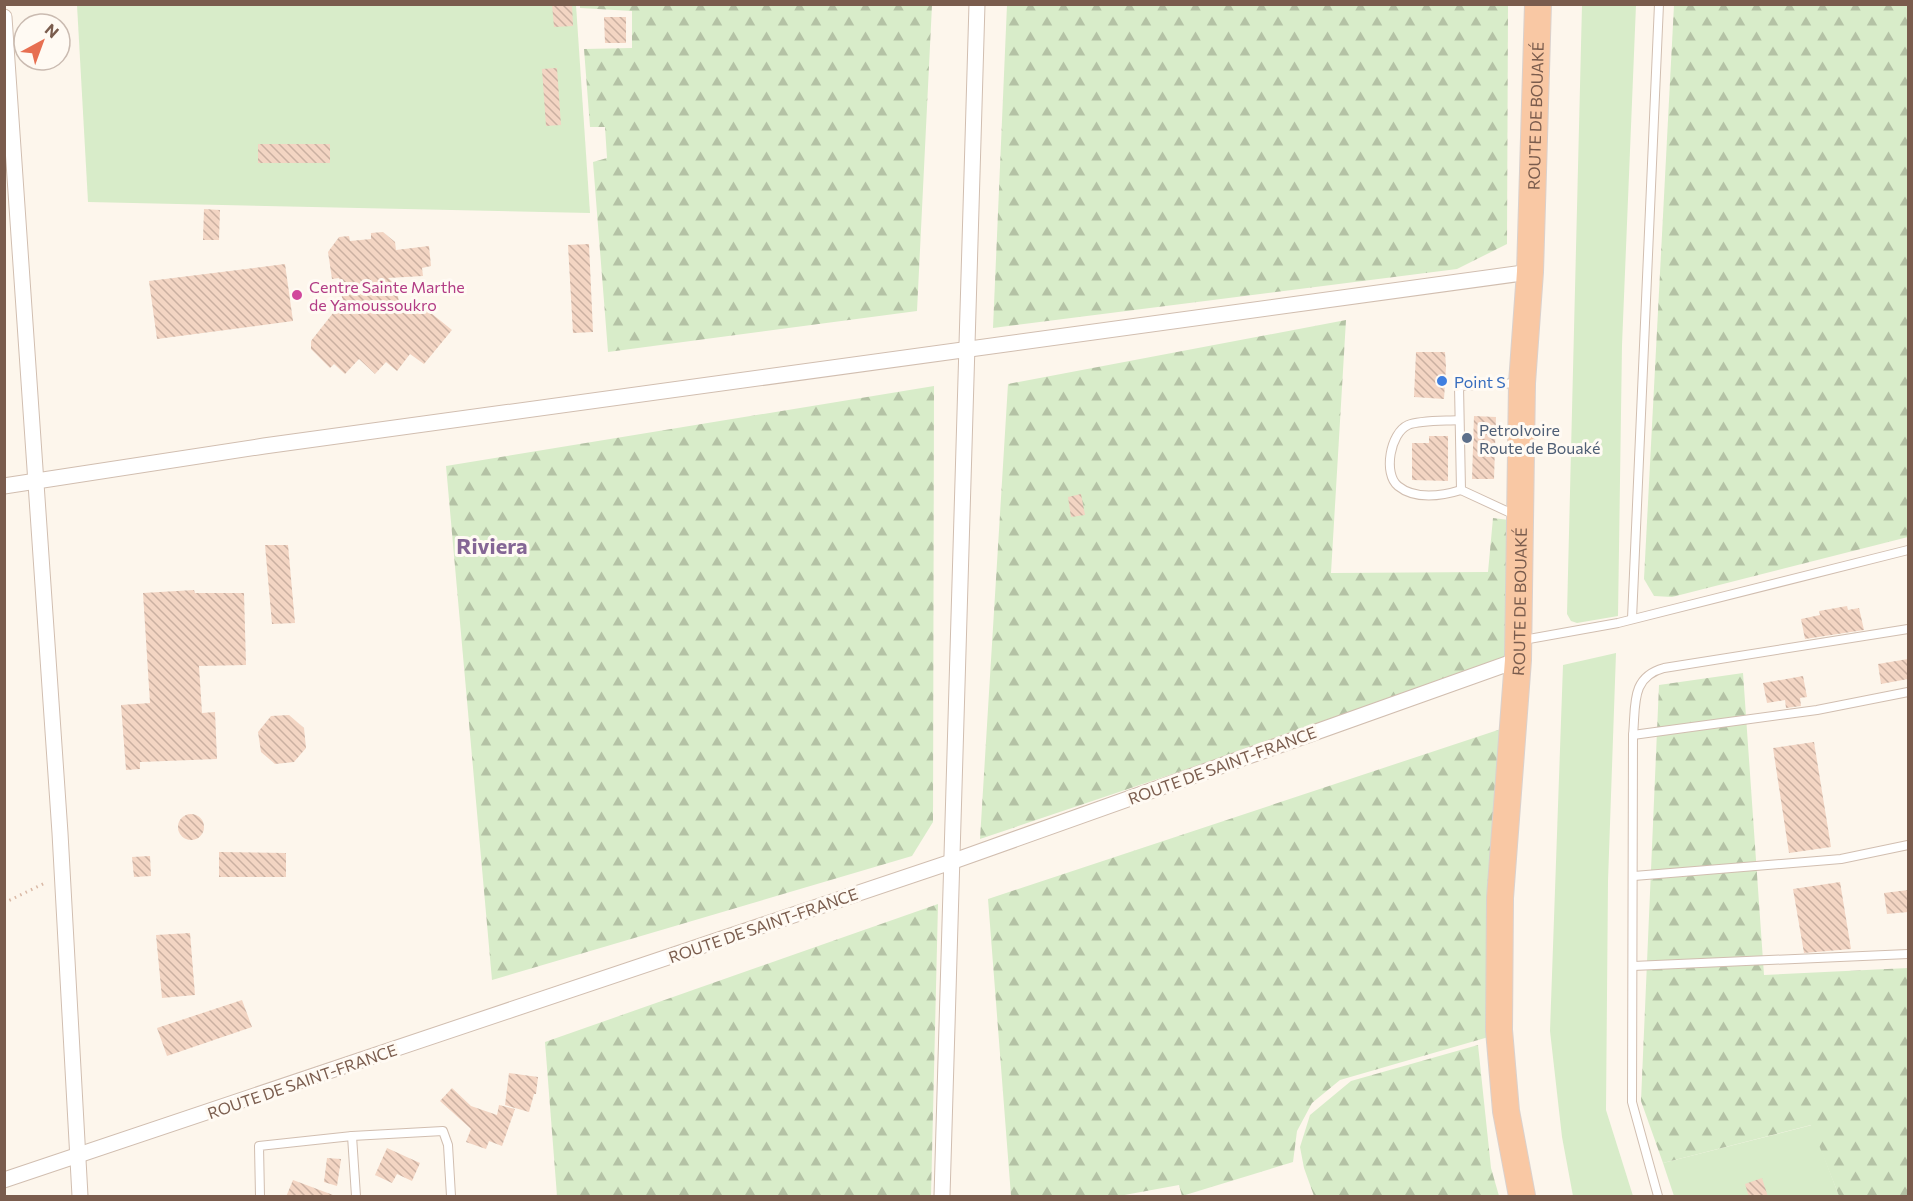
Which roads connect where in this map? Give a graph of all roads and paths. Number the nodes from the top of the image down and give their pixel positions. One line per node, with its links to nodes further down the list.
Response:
1 (977, 4): 6 (street)
2 (1538, 4): 5 (highway, ROUTE DE BOUAKÉ)
3 (1659, 4): 14 (lane)
4 (4, 17): 9 (street)
5 (1530, 272): 6 (street); 7 (highway, ROUTE DE BOUAKÉ)
6 (968, 350): 9 (street); 20 (street)
7 (1522, 383): 8 (lane); 12 (highway, ROUTE DE BOUAKÉ)
8 (1460, 420): 11 (lane); 11 (lane)
9 (36, 482): 10 (street); 21 (street)
10 (4, 486)
11 (1461, 490): 12 (lane)
12 (1520, 517): 16 (highway, ROUTE DE BOUAKÉ)
13 (1908, 550): 14 (lane)
14 (1632, 619): 16 (lane)
15 (1908, 629): 18 (lane)
16 (1518, 651): 20 (street, ROUTE DE SAINT-FRANCE); 34 (highway, ROUTE DE BOUAKÉ)
17 (1908, 692): 18 (lane)
18 (1633, 735): 22 (lane)
19 (1908, 845): 22 (lane)
20 (951, 862): 27 (street, ROUTE DE SAINT-FRANCE); 33 (street)
21 (62, 875): 23 (path); 27 (street)
22 (1634, 876): 25 (lane)
23 (4, 903)
24 (1908, 954): 25 (lane)
25 (1633, 966): 35 (lane)
26 (352, 1136): 30 (lane); 31 (lane); 32 (lane)
27 (77, 1157): 28 (street, ROUTE DE SAINT-FRANCE); 29 (street)
28 (4, 1180)
29 (80, 1197)
30 (260, 1197)
31 (356, 1197)
32 (451, 1197)
33 (942, 1197)
34 (1522, 1197)
35 (1658, 1197)

